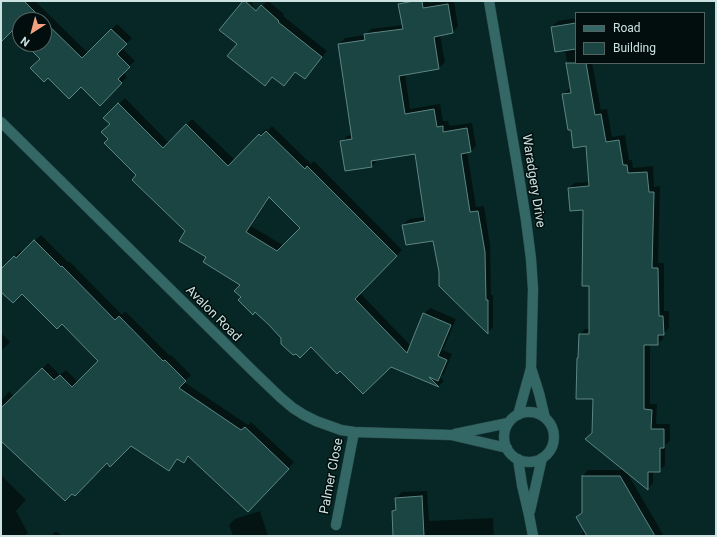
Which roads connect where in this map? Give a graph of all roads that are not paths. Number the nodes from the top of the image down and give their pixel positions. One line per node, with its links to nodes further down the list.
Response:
1 (489, 1): 3 (street, Waradgery Drive)
2 (1, 122): 7 (street, Avalon Road)
3 (531, 368): 4 (street, Waradgery Drive); 5 (street, Waradgery Drive)
4 (518, 415): 5 (street); 6 (street)
5 (545, 418): 10 (street)
6 (508, 423): 8 (street, Avalon Road); 9 (street)
7 (354, 432): 8 (street, Avalon Road); 13 (street, Palmer Close)
8 (451, 435): 9 (street, Avalon Road)
9 (506, 448): 11 (street)
10 (542, 458): 11 (street); 12 (street)
11 (518, 459): 12 (street)
12 (529, 515): 14 (street)
13 (336, 525)
14 (533, 536)

